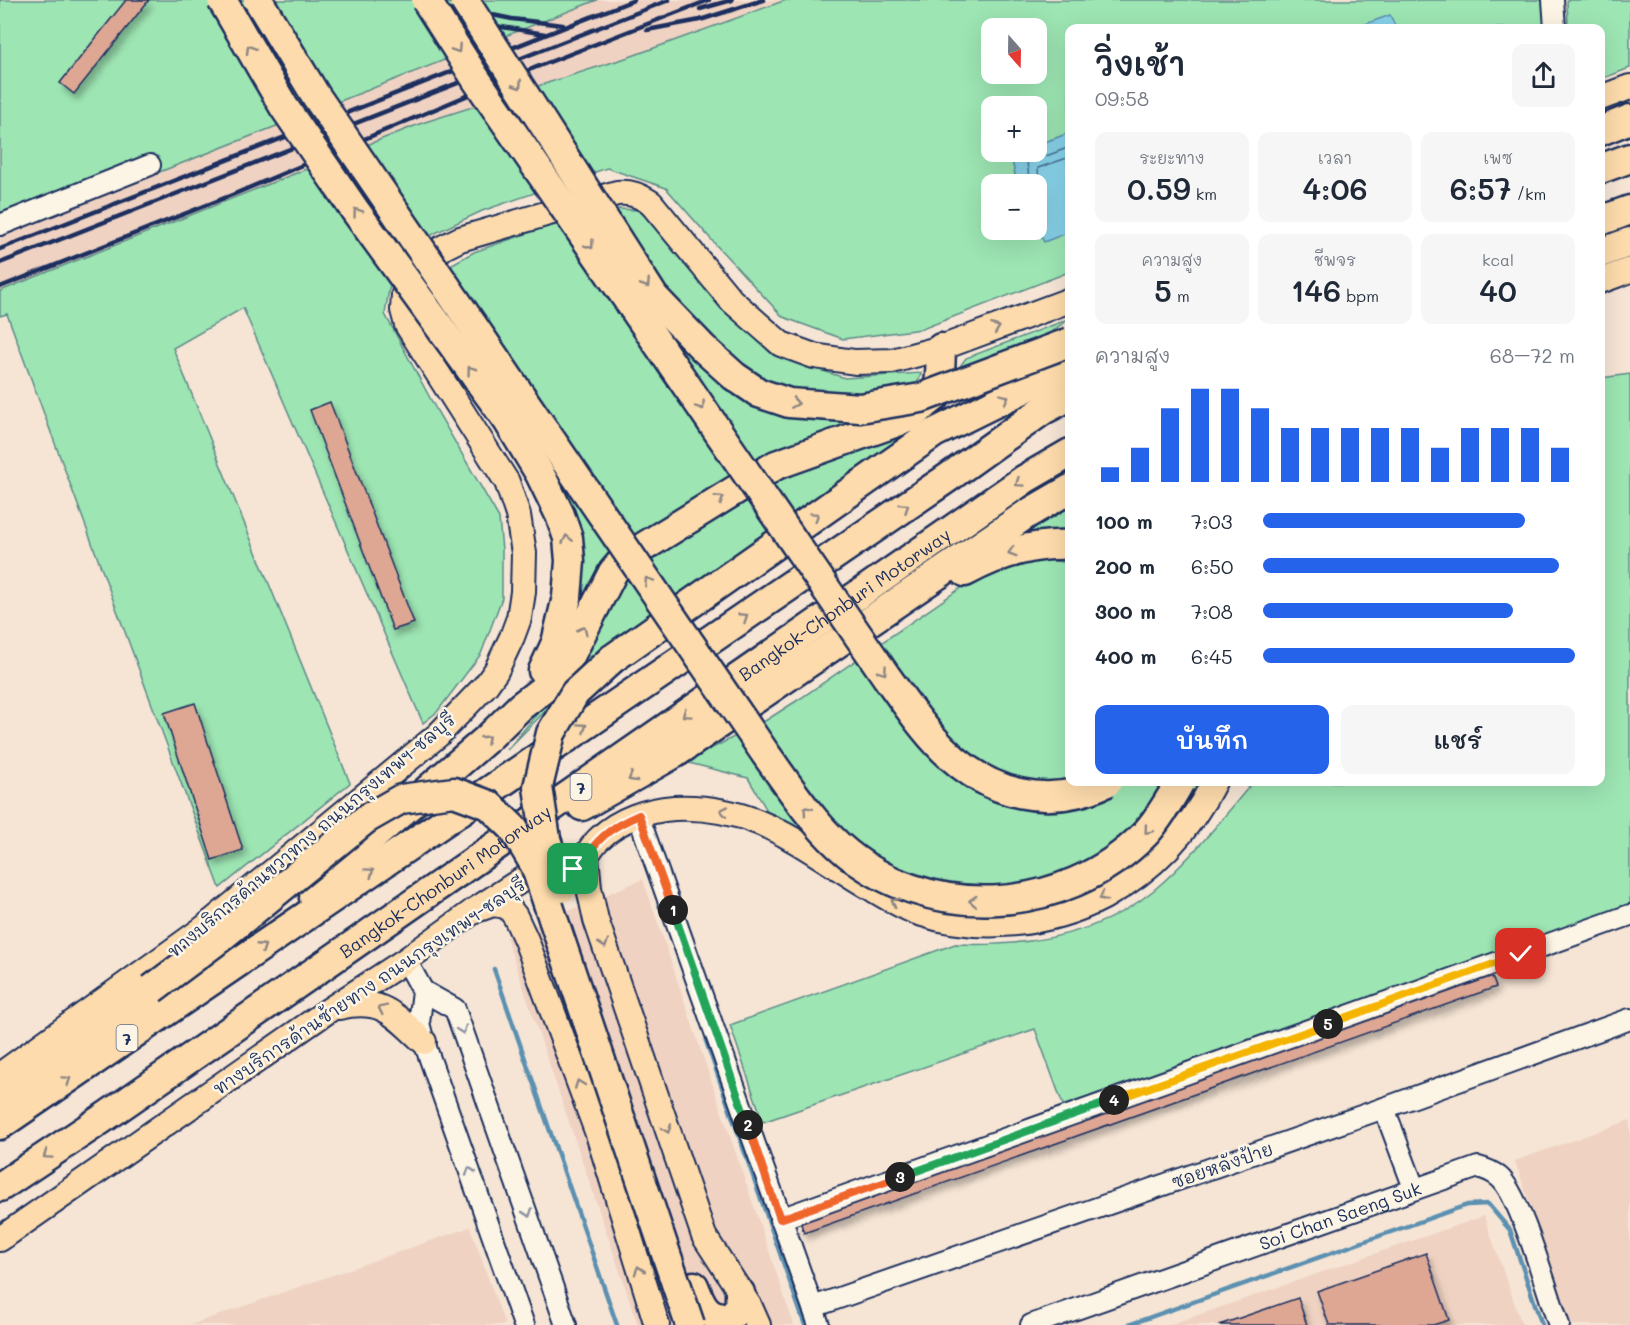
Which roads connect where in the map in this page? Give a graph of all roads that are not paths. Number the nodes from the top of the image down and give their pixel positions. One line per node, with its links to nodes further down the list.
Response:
1 (222, 0): 31 (highway, one-way to 1, bridge)
2 (258, 0): 34 (highway, one-way to 2, bridge)
3 (426, 0): 33 (highway, one-way to 33, bridge)
4 (464, 0): 23 (highway, one-way to 23, bridge)
5 (1553, 0): 6 (street)
6 (1555, 24)
7 (1630, 87): 8 (main road)
8 (1605, 96)
9 (1630, 119): 10 (highway)
10 (1605, 129)
11 (1630, 158): 13 (highway)
12 (150, 165): 16 (street)
13 (1605, 168)
14 (1630, 210): 15 (highway)
15 (1605, 219)
16 (0, 225)
17 (1630, 242): 18 (highway)
18 (1605, 251)
19 (1630, 270): 20 (main road)
20 (1605, 279)
21 (1065, 302): 24 (main road, ทางบริการด้านขวาทาง ถนนกรุงเทพฯ-ชลบุรี, one-way to 21)
22 (1065, 337): 27 (highway)
23 (1065, 344)
24 (941, 348): 31 (highway, one-way to 24); 46 (main road, ทางบริการด้านขวาทาง ถนนกรุงเทพฯ-ชลบุรี)
25 (1065, 368): 27 (highway, one-way to 25)
26 (1065, 398): 40 (highway, 7, one-way to 26)
27 (934, 433): 54 (highway, one-way to 27, bridge)
28 (1065, 456): 49 (highway, Bangkok-Chonburi Motorway / 7, one-way to 49)
29 (1065, 492): 32 (highway)
30 (1065, 545): 32 (highway, one-way to 32)
31 (521, 705): 40 (highway, one-way to 31)
32 (709, 731): 49 (highway, one-way to 49)
33 (1098, 786)
34 (1177, 786)
35 (1212, 786): 36 (main road, one-way to 36)
36 (639, 815): 37 (main road); 52 (street)
37 (589, 888): 38 (main road, ทางบริการด้านซ้ายทาง ถนนกรุงเทพฯ-ชลบุรี); 54 (main road, one-way to 54)
38 (475, 910): 41 (main road, ทางบริการด้านซ้ายทาง ถนนกรุงเทพฯ-ชลบุรี); 58 (main road, one-way to 38)
39 (1630, 915): 52 (street)
40 (288, 930): 48 (highway, 7, one-way to 40)
41 (406, 960): 42 (street); 43 (main road, ทางบริการด้านซ้ายทาง ถนนกรุงเทพฯ-ชลบุรี)
42 (423, 991): 45 (street); 57 (street, one-way to 57)
43 (329, 1010): 45 (main road, one-way to 43); 53 (main road, ทางบริการด้านซ้ายทาง ถนนกรุงเทพฯ-ชลบุรี)
44 (1630, 1019): 47 (street, ซอยหลังป้าย)
45 (424, 1042): 56 (street, one-way to 45)
46 (1, 1074)
47 (1384, 1108): 51 (street); 55 (street, ซอยหลังป้าย)
48 (6, 1113): 59 (highway, bridge)
49 (101, 1120): 50 (highway, Bangkok-Chonburi Motorway / 7, one-way to 50)
50 (0, 1187)
51 (1414, 1188): 61 (street, Soi Chan Saeng Suk); 62 (street, Soi Chan Saeng Suk)
52 (780, 1219): 55 (street)
53 (0, 1239)
54 (740, 1293): 60 (main road)
55 (816, 1316)
56 (524, 1325)
57 (566, 1325)
58 (657, 1325)
59 (690, 1325)
60 (758, 1325)
61 (1031, 1325)
62 (1559, 1325)

